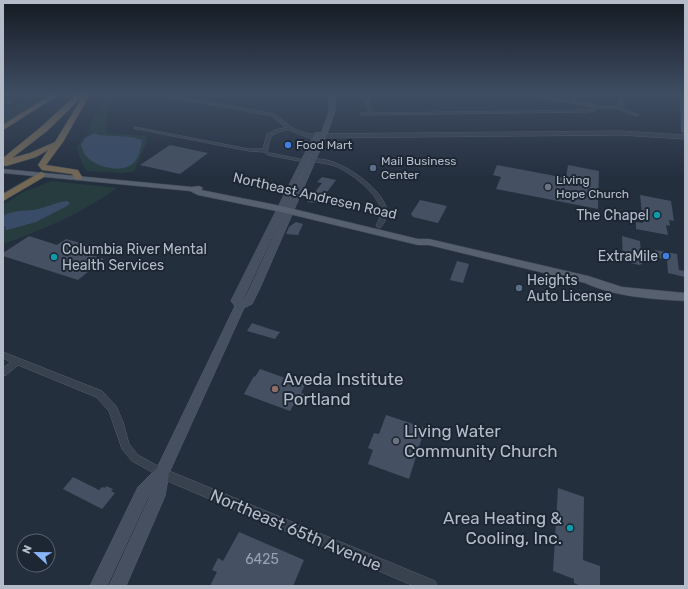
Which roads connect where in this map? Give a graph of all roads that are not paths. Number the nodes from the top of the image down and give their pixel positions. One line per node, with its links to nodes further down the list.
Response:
1 (13, 121): 9 (highway)
2 (45, 121): 17 (highway)
3 (53, 121): 17 (highway)
4 (71, 121): 13 (highway)
5 (281, 121): 11 (street)
6 (324, 121): 14 (main road)
7 (327, 121): 14 (main road)
8 (685, 121): 12 (main road)
9 (3, 128)
10 (138, 128): 16 (street)
11 (288, 128): 14 (street); 16 (street)
12 (685, 132)
13 (63, 134): 17 (highway); 23 (highway)
14 (320, 137): 15 (street); 18 (main road); 19 (main road)
15 (685, 137)
16 (265, 151): 19 (street)
17 (4, 160)
18 (312, 160): 25 (main road); 26 (street)
19 (304, 161): 25 (main road)
20 (3, 168): 23 (main road, Northeast Andresen Road)
21 (3, 171): 22 (main road, Northeast Andresen Road)
22 (41, 175): 23 (main road, Northeast Andresen Road); 24 (highway)
23 (78, 177): 25 (main road, Northeast Andresen Road)
24 (3, 198)
25 (287, 207): 26 (main road, Northeast Andresen Road); 26 (main road, Northeast Andresen Road); 33 (main road)
26 (381, 230): 27 (main road)
27 (588, 280): 28 (main road); 29 (main road)
28 (685, 290)
29 (685, 297)
30 (3, 356): 31 (street)
31 (17, 361): 32 (street); 33 (street)
32 (3, 373)
33 (162, 474): 34 (main road); 35 (main road); 36 (street, Northeast 65th Avenue)
34 (98, 586)
35 (118, 586)
36 (430, 586)

